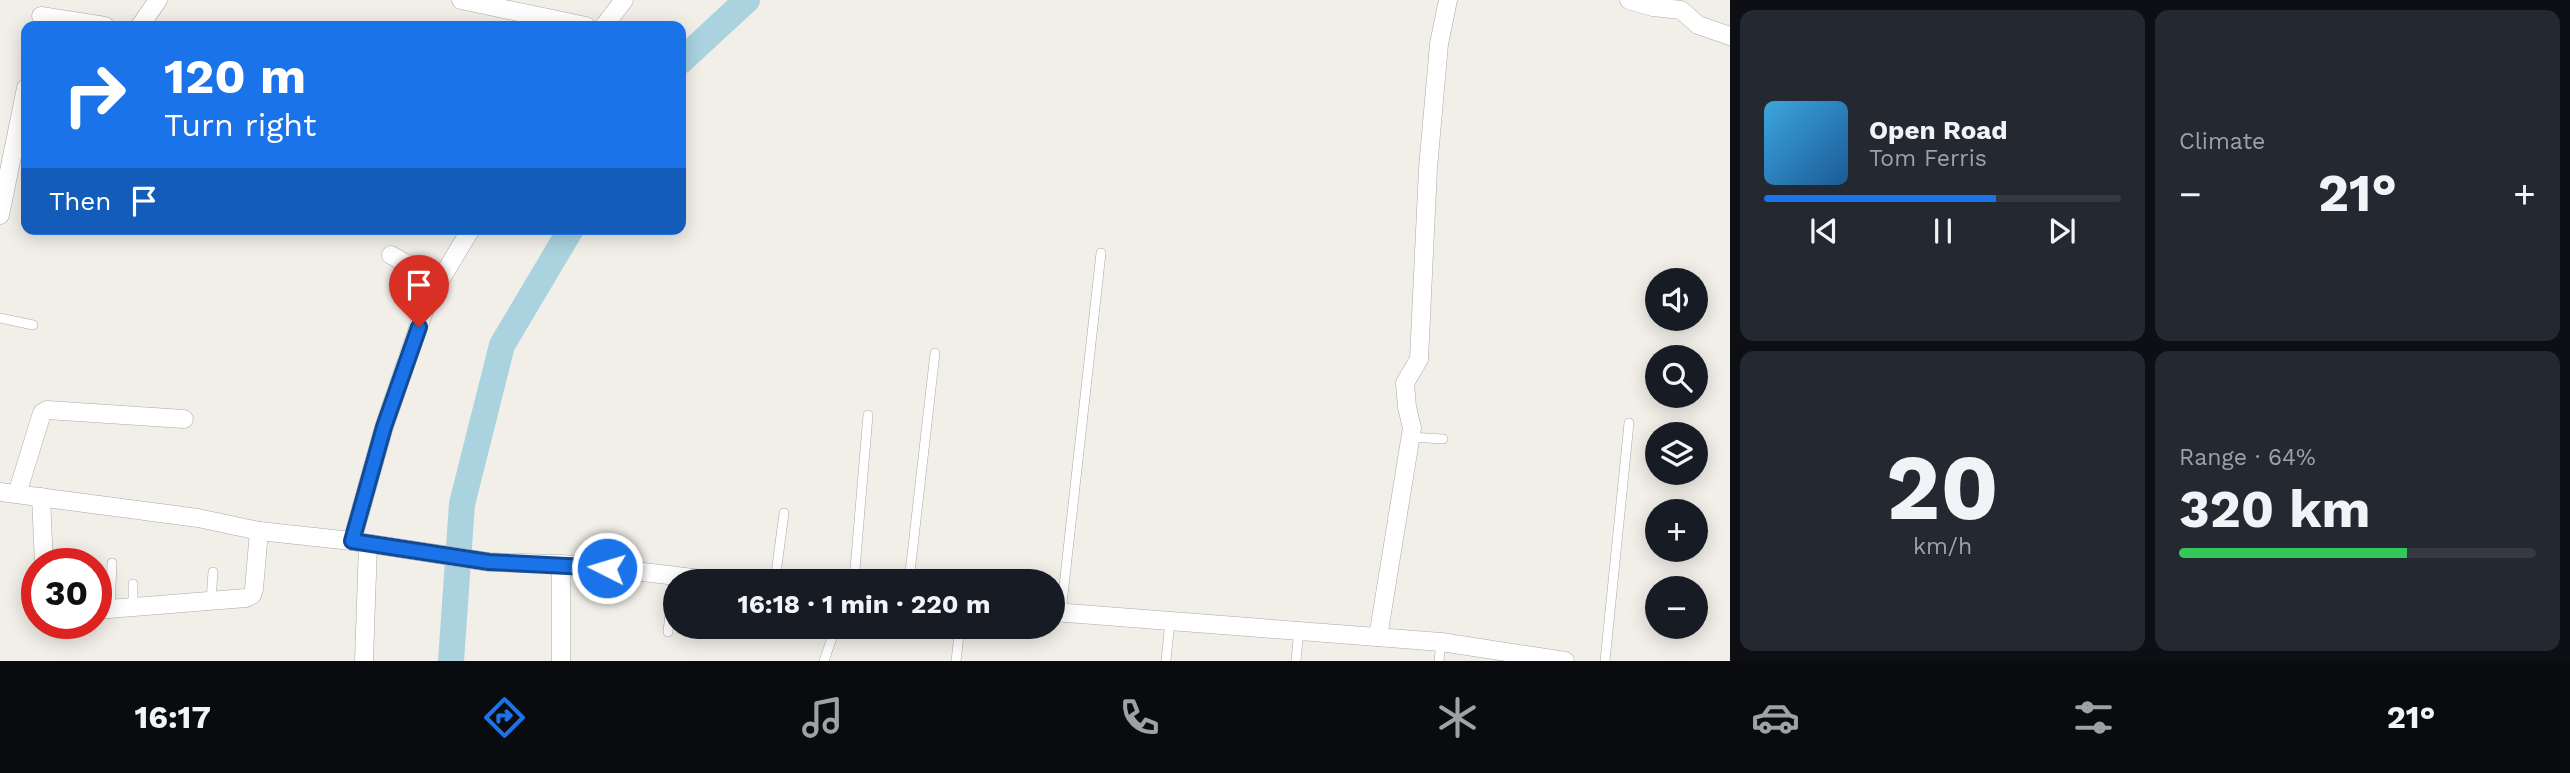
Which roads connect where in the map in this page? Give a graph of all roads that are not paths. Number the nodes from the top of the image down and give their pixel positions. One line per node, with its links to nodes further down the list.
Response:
1 (159, 0): 8 (street)
2 (461, 0): 9 (street)
3 (624, 0): 10 (street)
4 (1448, 0): 24 (street)
5 (1629, 0): 11 (street)
6 (41, 14): 7 (street)
7 (78, 21)
8 (144, 21)
9 (562, 21)
10 (608, 21)
11 (1730, 36)
12 (21, 112): 13 (street)
13 (0, 215)
14 (467, 235): 17 (street)
15 (1101, 253): 36 (lane)
16 (391, 256): 17 (street)
17 (439, 282): 30 (street)
18 (0, 318): 19 (lane)
19 (33, 325)
20 (935, 353): 35 (lane)
21 (868, 415): 34 (lane)
22 (184, 419): 26 (street)
23 (1629, 423): 59 (lane)
24 (1411, 437): 25 (lane); 46 (street)
25 (1443, 439)
26 (8, 493): 27 (street)
27 (41, 497): 29 (street); 31 (street)
28 (784, 513): 33 (lane)
29 (259, 531): 30 (street); 40 (street)
30 (360, 542): 32 (street); 51 (street)
31 (43, 548)
32 (561, 564): 38 (street); 52 (street)
33 (777, 569)
34 (855, 569)
35 (910, 569)
36 (1062, 569)
37 (213, 572): 40 (lane)
38 (663, 575)
39 (133, 584): 41 (lane)
40 (211, 601): 41 (street)
41 (133, 608): 42 (street)
42 (112, 609)
43 (1065, 613): 44 (street)
44 (1170, 621): 45 (street); 55 (lane)
45 (1300, 629): 46 (street); 56 (lane)
46 (1378, 637): 49 (street)
47 (832, 639): 53 (lane)
48 (959, 639): 54 (lane)
49 (1441, 642): 50 (street); 57 (lane)
50 (1533, 659): 58 (street)
51 (363, 661)
52 (561, 661)
53 (824, 661)
54 (956, 661)
55 (1166, 661)
56 (1296, 661)
57 (1439, 661)
58 (1565, 661)
59 (1605, 661)

